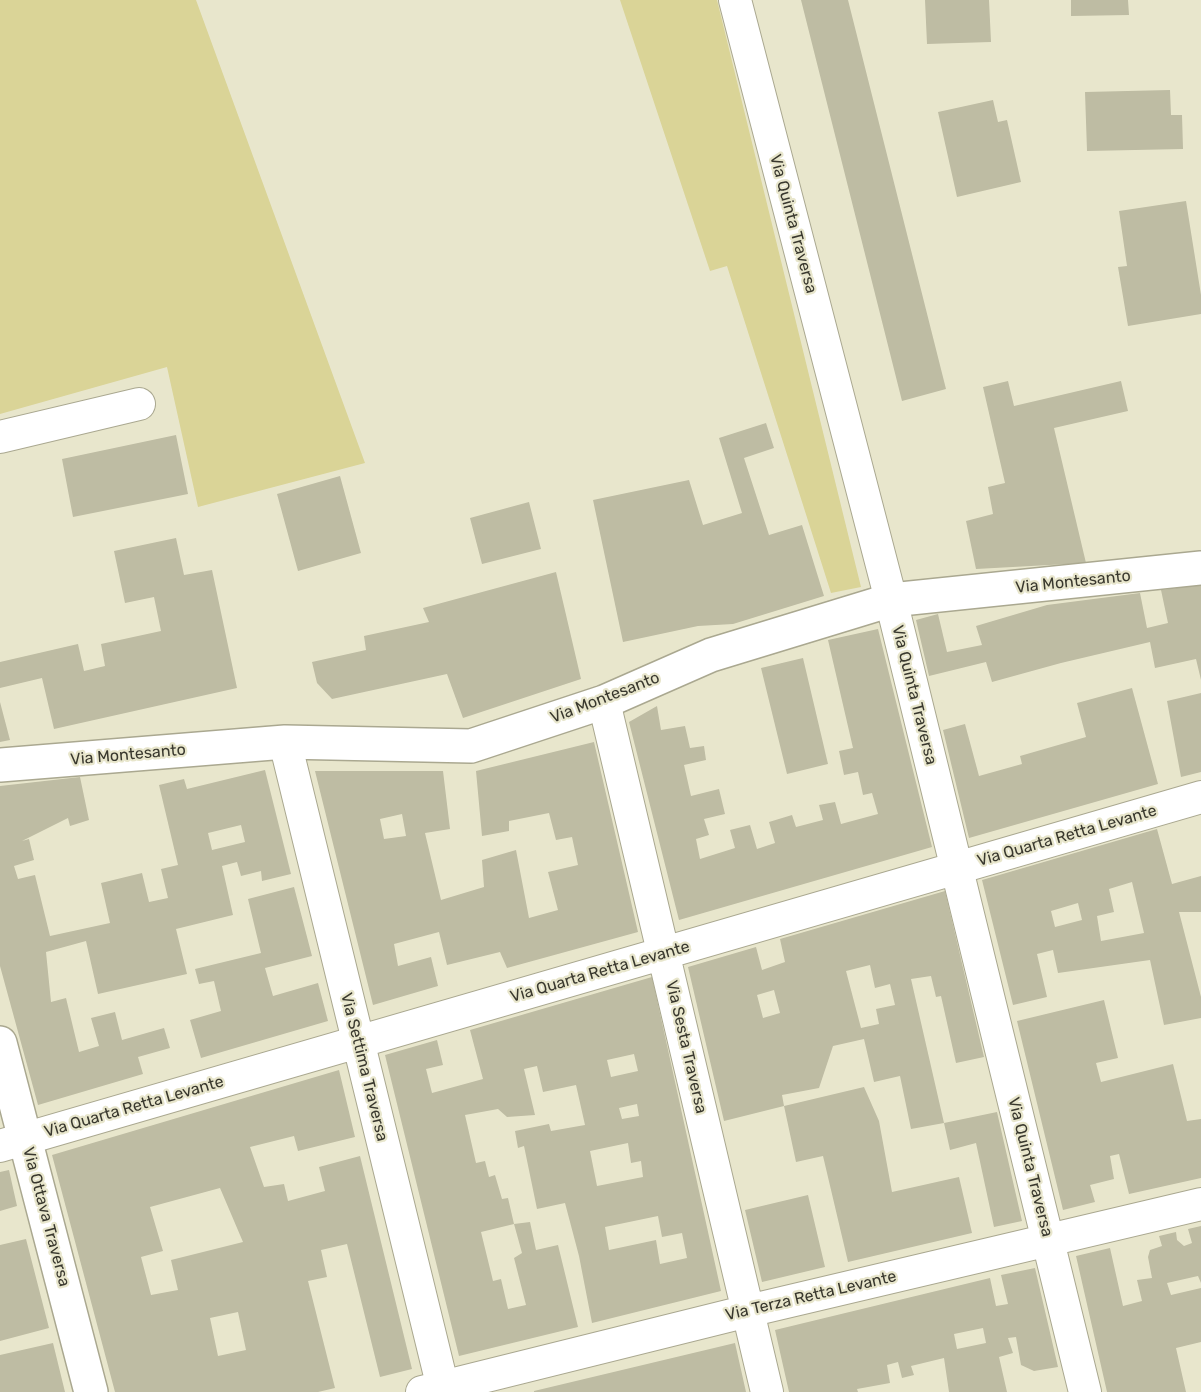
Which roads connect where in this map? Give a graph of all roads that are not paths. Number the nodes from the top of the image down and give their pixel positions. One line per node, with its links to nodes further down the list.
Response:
1 (735, 0): 5 (street, Via Quinta Traversa)
2 (139, 404): 3 (street)
3 (0, 436)
4 (1201, 568): 5 (street, Via Montesanto)
5 (891, 600): 6 (street, Via Montesanto); 10 (street, Via Quinta Traversa)
6 (604, 702): 7 (street, Via Montesanto); 11 (street, Via Sesta Traversa)
7 (285, 742): 8 (street, Via Montesanto); 12 (street, Via Settima Traversa)
8 (0, 765)
9 (1201, 797): 10 (street, Via Quarta Retta Levante)
10 (957, 868): 11 (street, Via Quarta Retta Levante); 16 (street, Via Quinta Traversa)
11 (664, 954): 12 (street, Via Quarta Retta Levante); 17 (street, Via Sesta Traversa)
12 (358, 1042): 14 (street, Via Quarta Retta Levante); 18 (street, Via Settima Traversa)
13 (0, 1043): 14 (street, Via Ottava Traversa)
14 (13, 1143): 19 (street, Via Ottava Traversa)
15 (1201, 1204): 16 (street, Via Terza Retta Levante)
16 (1048, 1240): 17 (street, Via Terza Retta Levante); 21 (street, Via Quinta Traversa)
17 (748, 1311): 18 (street, Via Terza Retta Levante); 20 (street, Via Sesta Traversa)
18 (436, 1390)
19 (91, 1392)
20 (767, 1392)
21 (1085, 1392)

